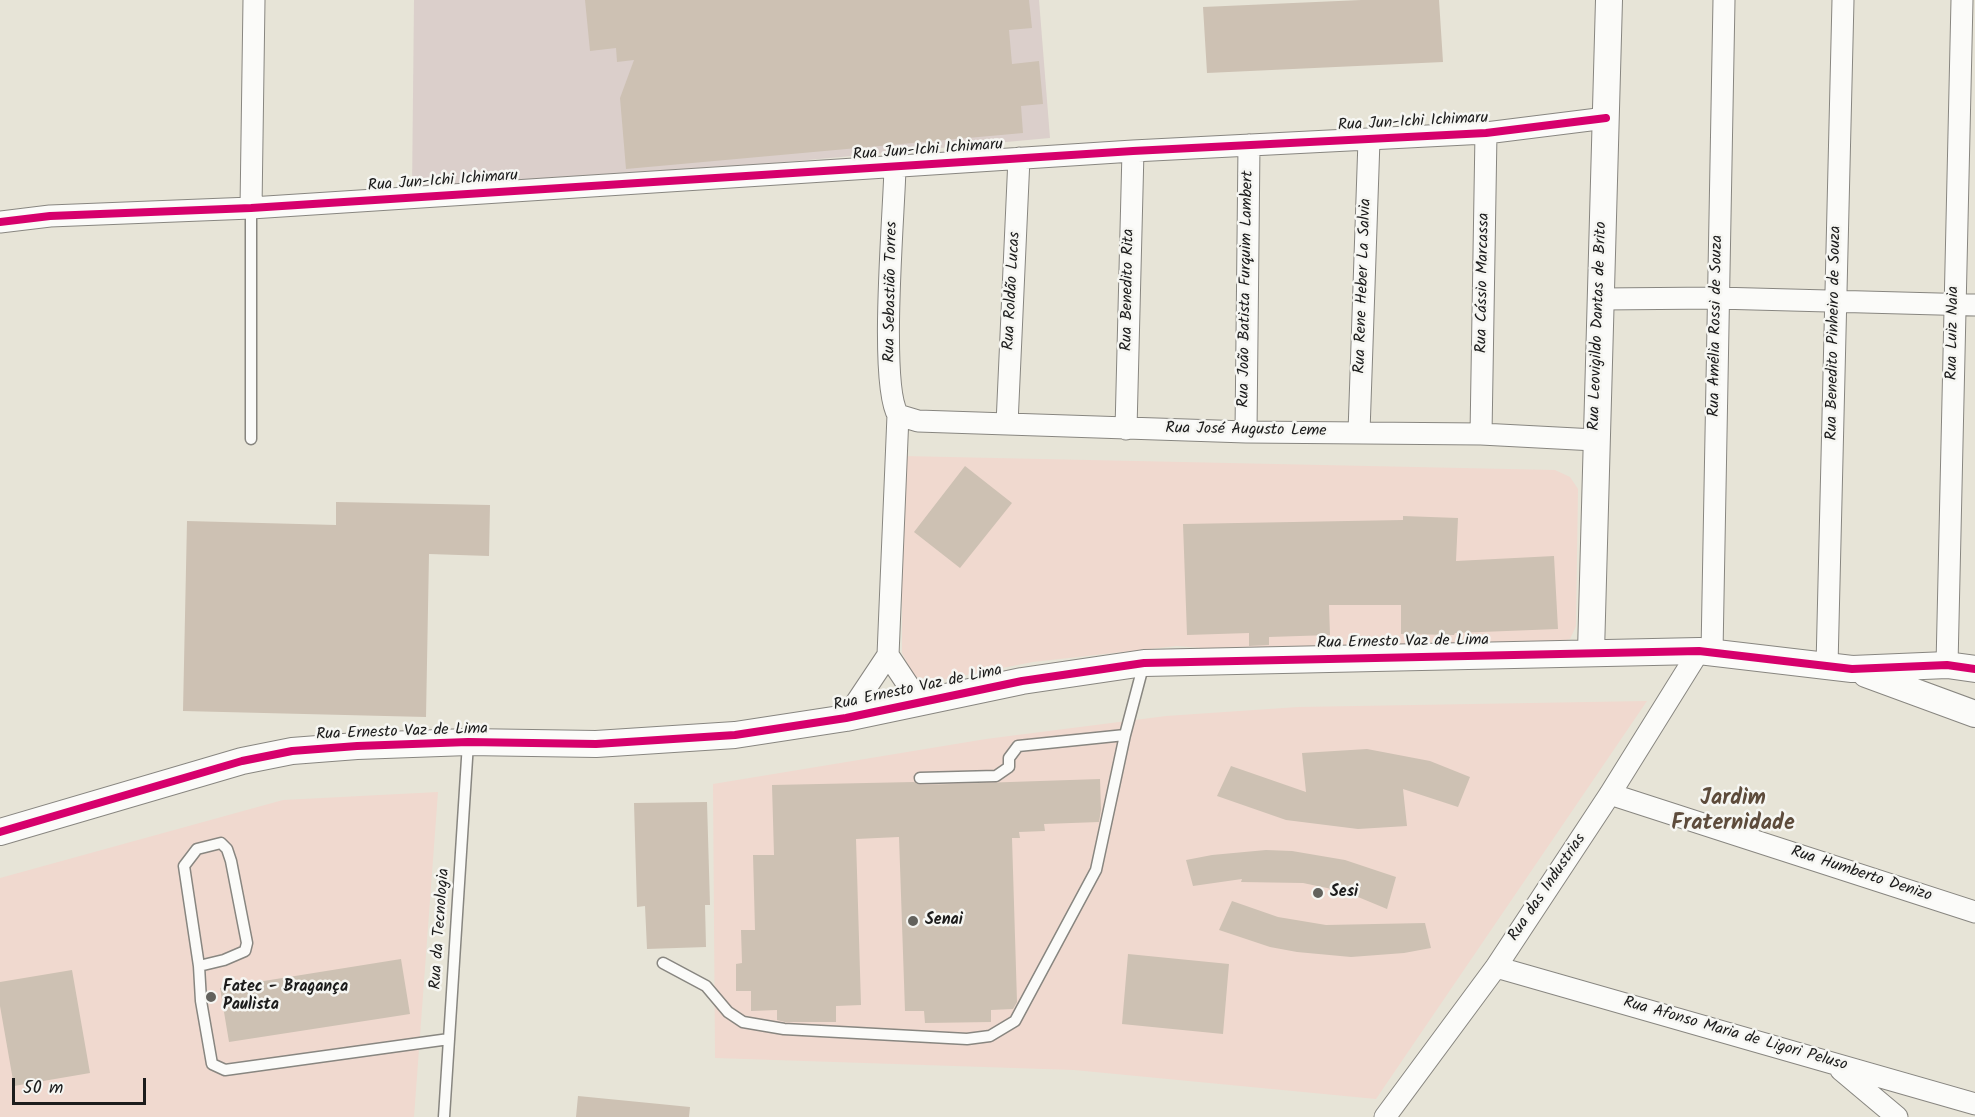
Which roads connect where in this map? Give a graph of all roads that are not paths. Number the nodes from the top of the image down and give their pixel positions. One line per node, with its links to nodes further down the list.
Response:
1 (254, 0): 13 (street)
2 (1609, 0): 6 (street, Rua Leovigildo Dantas de Brito)
3 (1724, 0): 15 (street, Rua Amélia Rossi de Souza)
4 (1843, 0): 17 (street, Rua Benedito Pinheiro de Souza)
5 (1962, 0): 18 (street, Rua Luiz Naia)
6 (1606, 118): 7 (street, Rua Jun-Ichi Ichimaru); 16 (street, Rua Leovigildo Dantas de Brito)
7 (1486, 133): 8 (street, Rua Jun-Ichi Ichimaru); 24 (street, Rua Cássio Marcassa)
8 (1369, 140): 9 (street, Rua Jun-Ichi Ichimaru); 23 (street, Rua Rene Heber La Salvia)
9 (1249, 145): 10 (street, Rua Jun-Ichi Ichimaru); 22 (street, Rua João Batista Furquim Lambert)
10 (1133, 150): 11 (street, Rua Jun-Ichi Ichimaru); 21 (street, Rua Benedito Rita)
11 (1019, 158): 12 (street, Rua Jun-Ichi Ichimaru); 20 (street, Rua Roldão Lucas)
12 (895, 168): 13 (street, Rua Jun-Ichi Ichimaru); 19 (street, Rua Sebastião Torres)
13 (251, 208): 14 (street, Rua Jun-Ichi Ichimaru); 25 (lane)
14 (0, 222)
15 (1717, 298): 16 (street); 17 (street); 28 (street, Rua Amélia Rossi de Souza)
16 (1601, 299): 26 (street, Rua Leovigildo Dantas de Brito)
17 (1837, 301): 18 (street); 32 (street, Rua Benedito Pinheiro de Souza)
18 (1965, 305): 31 (street, Rua Luiz Naia)
19 (898, 415): 20 (street, Rua José Augusto Leme); 29 (street, Rua Sebastião Torres)
20 (1007, 424): 21 (street, Rua José Augusto Leme)
21 (1126, 429): 22 (street, Rua José Augusto Leme)
22 (1246, 432): 23 (street, Rua José Augusto Leme)
23 (1359, 432): 24 (street, Rua José Augusto Leme)
24 (1481, 434): 26 (street, Rua José Augusto Leme)
25 (251, 439)
26 (1595, 440): 27 (street, Rua Leovigildo Dantas de Brito)
27 (1591, 652): 28 (street, Rua Ernesto Vaz de Lima); 30 (street, Rua Ernesto Vaz de Lima)
28 (1706, 652): 32 (street, Rua Ernesto Vaz de Lima); 40 (street, Rua das Industrias)
29 (888, 655): 34 (street); 36 (street)
30 (1144, 663): 34 (street, Rua Ernesto Vaz de Lima); 37 (lane)
31 (1947, 666): 32 (street); 33 (street)
32 (1839, 667): 35 (street)
33 (1975, 669)
34 (920, 703): 36 (street, Rua Ernesto Vaz de Lima)
35 (1975, 714)
36 (846, 718): 38 (street, Rua Ernesto Vaz de Lima)
37 (1125, 735): 39 (lane); 43 (lane)
38 (468, 742): 41 (street, Rua Ernesto Vaz de Lima); 46 (lane, Rua da Tecnologia)
39 (920, 778)
40 (1610, 794): 42 (street, Rua Humberto Denizo); 45 (street, Rua das Industrias)
41 (0, 832)
42 (1975, 912)
43 (663, 963)
44 (199, 966): 44 (lane); 46 (lane)
45 (1496, 967): 47 (street, Rua Afonso Maria de Ligori Peluso); 50 (street, Rua das Industrias)
46 (449, 1039): 49 (lane, Rua da Tecnologia)
47 (1834, 1064): 48 (street, Rua Afonso Maria de Ligori Peluso); 51 (street)
48 (1975, 1104)
49 (444, 1117)
50 (1384, 1117)
51 (1898, 1117)

